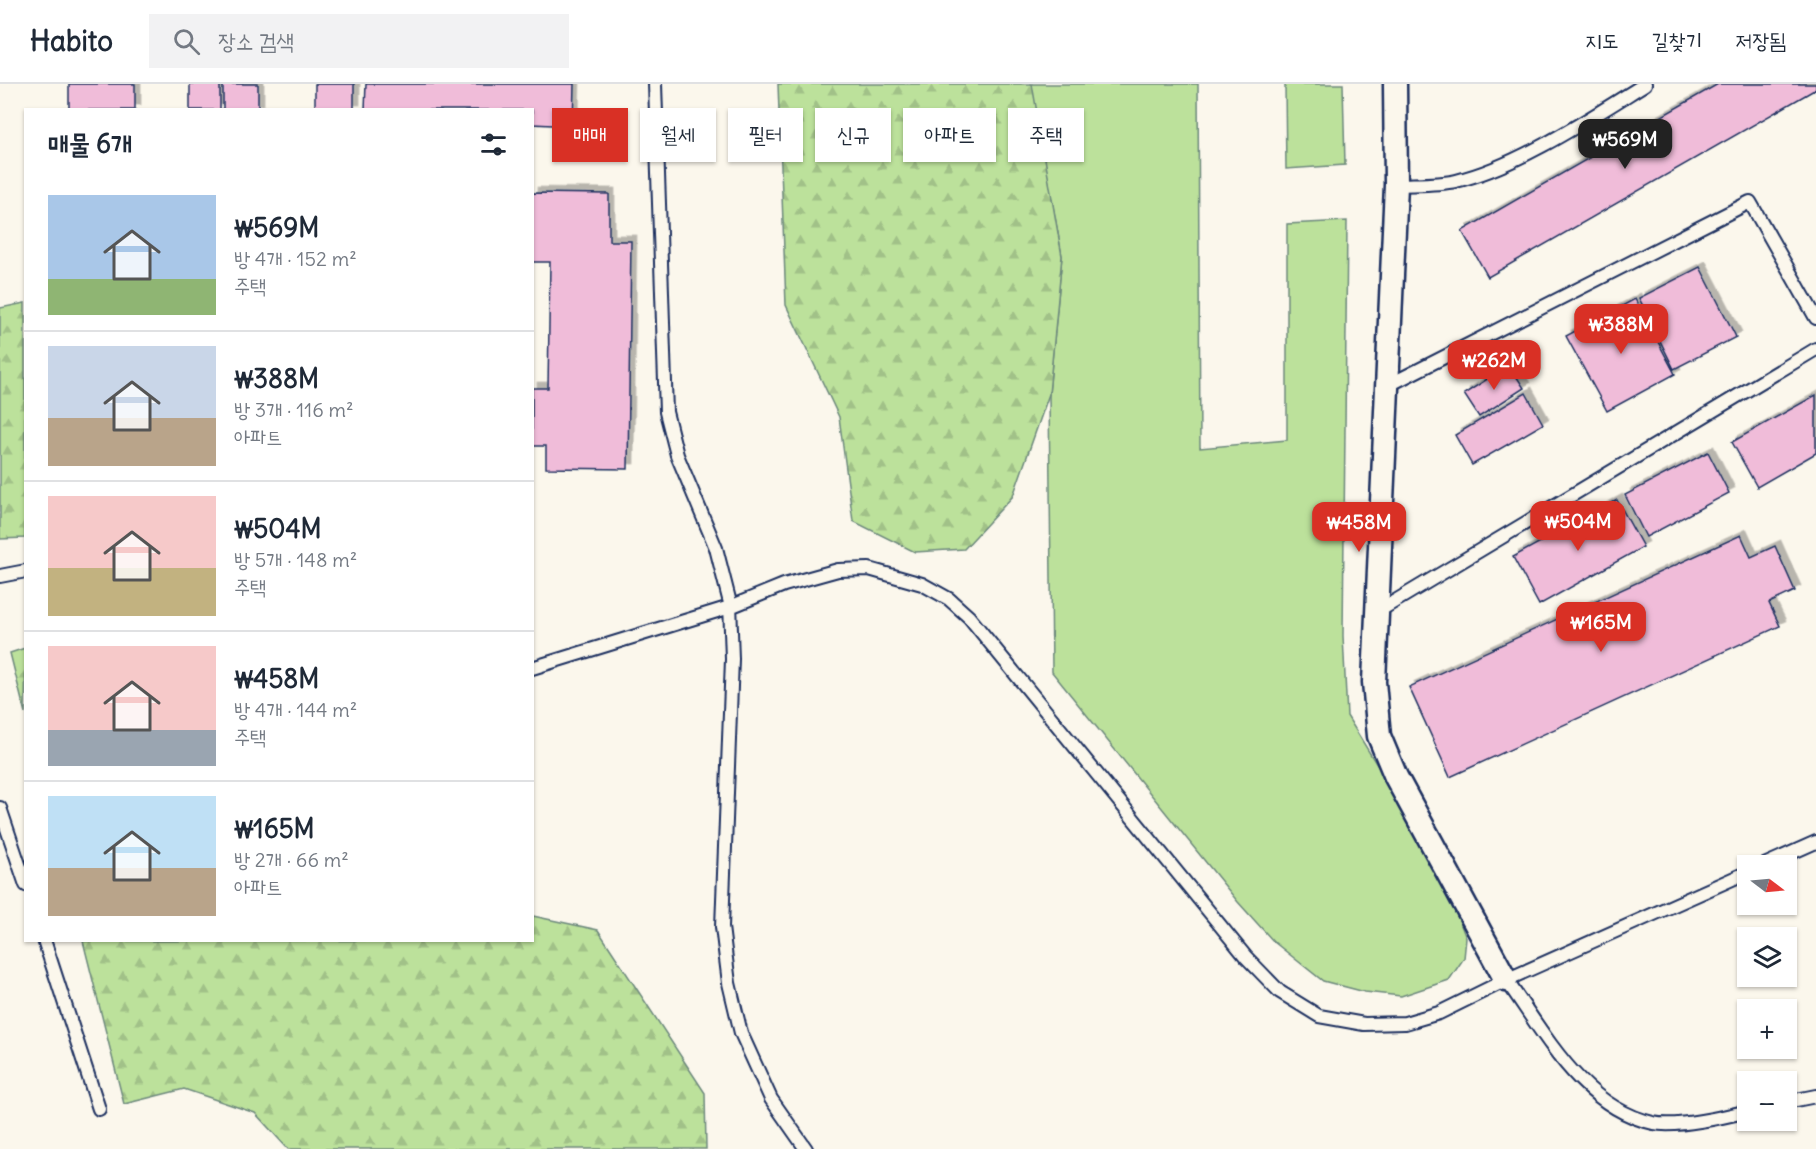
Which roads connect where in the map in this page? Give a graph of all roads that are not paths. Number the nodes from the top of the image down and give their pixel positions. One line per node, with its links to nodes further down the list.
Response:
1 (655, 84): 10 (lane)
2 (1395, 84): 4 (street)
3 (1645, 84): 4 (lane)
4 (1396, 185): 7 (street)
5 (1816, 318): 7 (lane)
6 (1816, 349): 11 (lane)
7 (1387, 386): 11 (street)
8 (24, 571): 9 (lane)
9 (0, 576)
10 (730, 607): 12 (lane); 19 (lane); 24 (lane)
11 (1377, 612): 19 (street)
12 (534, 667)
13 (0, 808): 17 (lane)
14 (1816, 842): 15 (lane)
15 (1787, 855)
16 (1737, 877): 19 (lane)
17 (24, 879)
18 (45, 942): 22 (lane)
19 (1506, 980): 23 (lane)
20 (1816, 1096): 21 (lane)
21 (1797, 1100)
22 (99, 1109)
23 (1737, 1114)
24 (807, 1149)

